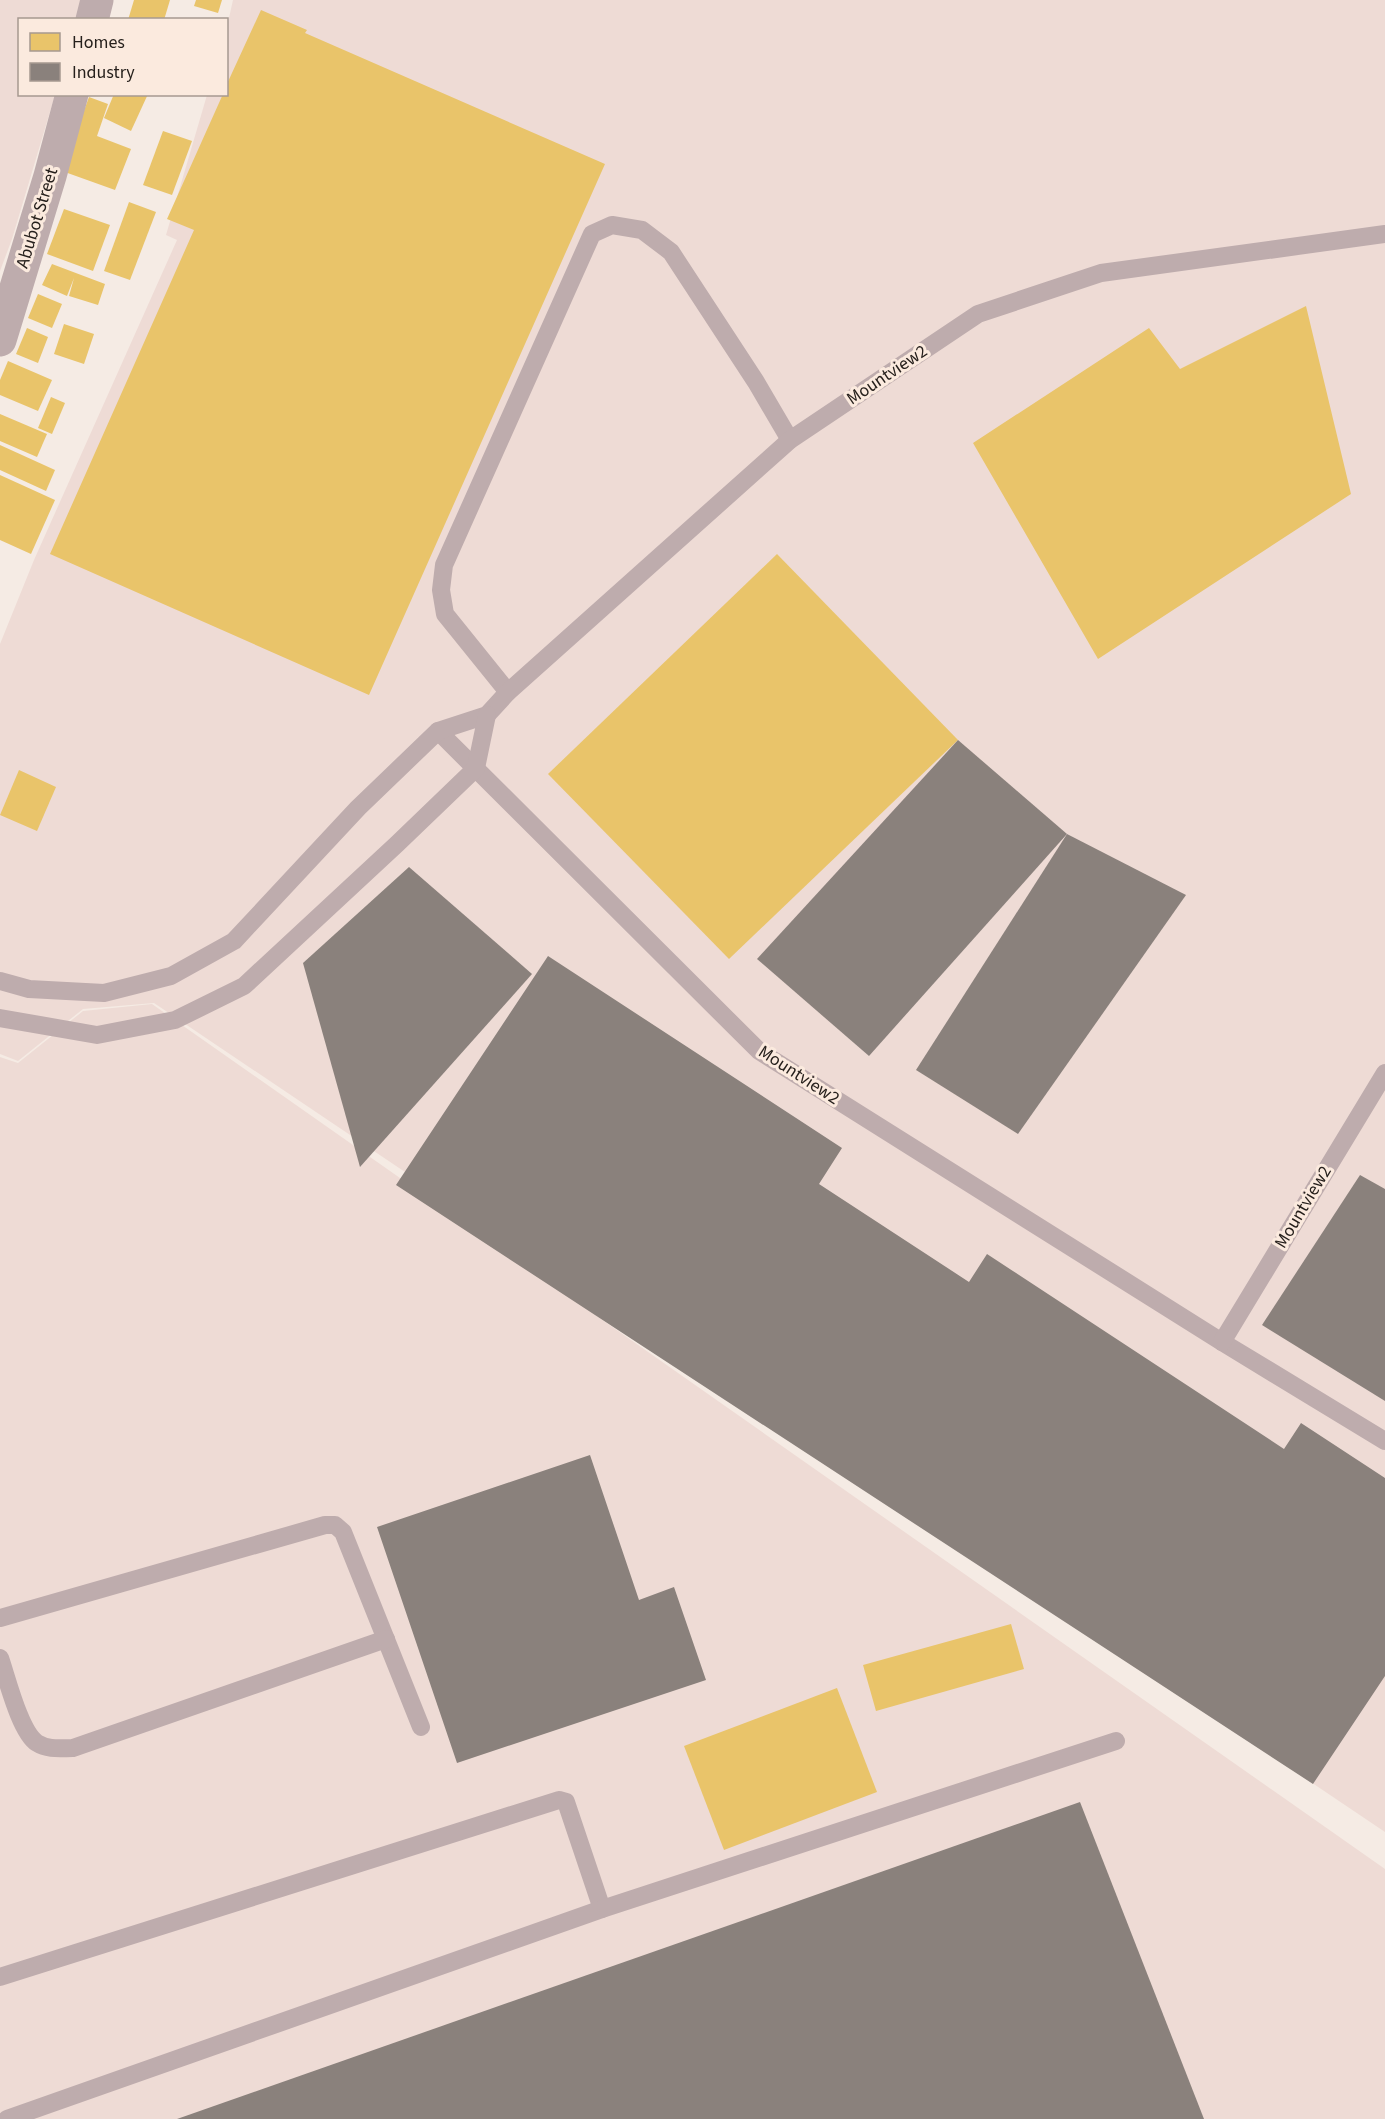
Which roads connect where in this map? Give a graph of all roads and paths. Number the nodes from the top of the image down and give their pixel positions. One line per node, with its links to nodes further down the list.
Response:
1 (97, 0): 2 (street)
2 (92, 18)
3 (71, 96): 5 (street, Abubot Street)
4 (1385, 234): 6 (lane, Mountview2)
5 (0, 340)
6 (790, 440): 7 (lane, Mountview2); 7 (lane)
7 (508, 692): 8 (lane, Mountview2)
8 (487, 715): 9 (lane); 10 (lane)
9 (438, 731): 10 (lane, Mountview2); 11 (lane)
10 (476, 768): 12 (lane); 14 (lane, Mountview2)
11 (0, 981)
12 (0, 1018)
13 (1385, 1073): 14 (lane, Mountview2)
14 (1222, 1342): 15 (lane, Mountview2)
15 (1385, 1441)
16 (0, 1618): 17 (lane)
17 (386, 1639): 18 (lane); 19 (lane)
18 (0, 1658)
19 (421, 1727)
20 (1116, 1741): 21 (lane)
21 (602, 1909): 22 (lane); 23 (lane)
22 (0, 1977)
23 (7, 2119)

